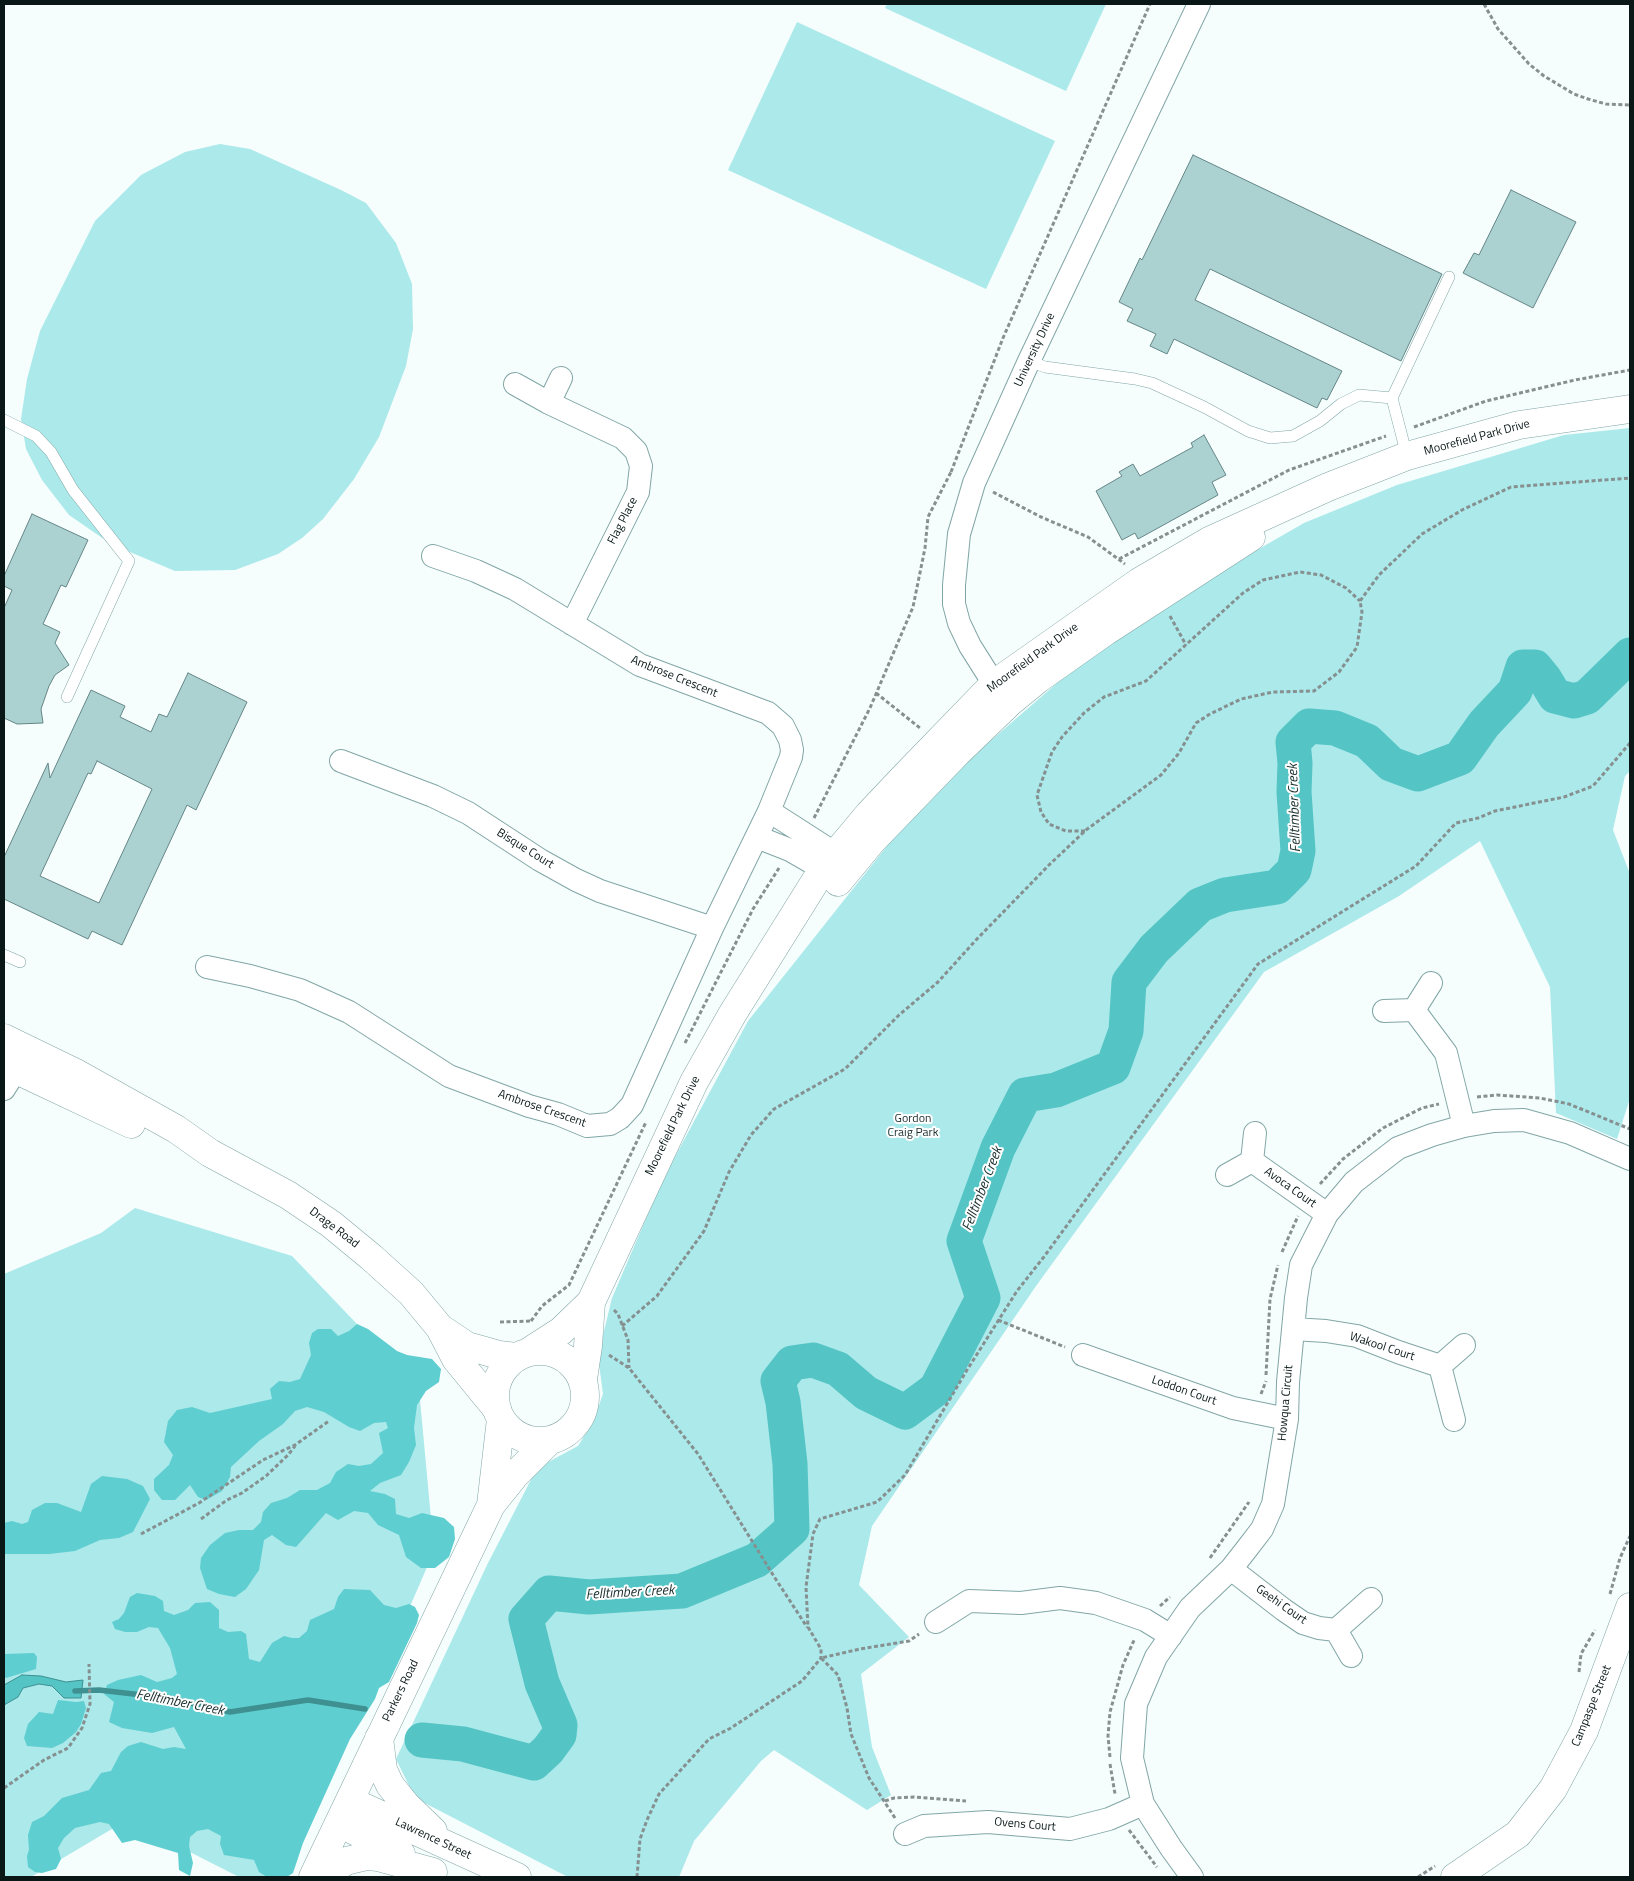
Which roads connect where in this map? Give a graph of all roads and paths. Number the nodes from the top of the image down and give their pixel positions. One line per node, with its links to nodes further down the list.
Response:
1 (1150, 4): 14 (path)
2 (1199, 4): 6 (street, University Drive)
3 (1484, 4): 4 (path)
4 (1630, 105)
5 (1449, 277): 9 (lane)
6 (1029, 361): 9 (lane); 16 (street, University Drive)
7 (561, 378): 10 (street)
8 (515, 384): 10 (street, Flag Place)
9 (1392, 398): 13 (lane)
10 (549, 403): 20 (street, Flag Place)
11 (1630, 409): 13 (main road, Moorefield Park Drive)
12 (4, 420): 24 (lane)
13 (1407, 456): 18 (main road, Moorefield Park Drive)
14 (951, 472): 16 (path); 22 (path)
15 (1630, 478): 19 (path)
16 (974, 483): 18 (path); 23 (street, University Drive)
17 (433, 556): 20 (street, Ambrose Crescent)
18 (1147, 591): 21 (path); 23 (main road, Moorefield Park Drive)
19 (1360, 601): 21 (path); 29 (path)
20 (572, 624): 28 (street, Ambrose Crescent)
21 (1186, 645): 29 (path)
22 (876, 693): 26 (path); 31 (path)
23 (1002, 693): 26 (main road, Moorefield Park Drive); 32 (main road, Moorefield Park Drive)
24 (67, 697)
25 (1630, 742): 53 (path)
26 (938, 743): 32 (main road, Moorefield Park Drive)
27 (341, 761): 33 (street, Bisque Court)
28 (769, 811): 30 (street, Ambrose Crescent); 31 (street)
29 (1086, 830): 55 (path)
30 (757, 837): 31 (street); 33 (street, Ambrose Crescent)
31 (797, 841): 32 (street); 34 (path)
32 (835, 866): 52 (main road, Moorefield Park Drive)
33 (716, 920): 34 (path); 43 (street, Ambrose Crescent)
34 (745, 925): 41 (path)
35 (4, 955): 36 (lane)
36 (20, 962)
37 (207, 967): 43 (street, Ambrose Crescent)
38 (1431, 983): 39 (street)
39 (1414, 1010): 40 (street); 45 (street)
40 (1384, 1011)
41 (681, 1051)
42 (11, 1062): 56 (main road, Drage Road)
43 (620, 1118): 47 (path)
44 (648, 1118): 47 (path)
45 (1464, 1126): 48 (street, Howqua Circuit); 51 (street, Howqua Circuit)
46 (1255, 1133): 49 (street)
47 (639, 1136): 54 (path)
48 (1630, 1159)
49 (1252, 1160): 50 (street, Avoca Court); 51 (street, Avoca Court)
50 (1227, 1175)
51 (1327, 1214): 57 (street, Howqua Circuit)
52 (591, 1302): 59 (main road); 60 (main road)
53 (998, 1320): 61 (path); 78 (path)
54 (531, 1321)
55 (622, 1326)
56 (440, 1328): 60 (main road, Drage Road); 64 (main road, Drage Road)
57 (1294, 1329): 62 (street, Wakool Court); 65 (street, Howqua Circuit)
58 (1464, 1345): 62 (street)
59 (588, 1346): 63 (main road); 78 (path)
60 (523, 1354): 63 (main road); 64 (main road)
61 (1083, 1355): 65 (street, Loddon Court)
62 (1440, 1366): 66 (street)
63 (583, 1380): 68 (main road)
64 (499, 1414): 68 (main road); 70 (main road, Parkers Road)
65 (1287, 1419): 74 (street, Howqua Circuit)
66 (1454, 1420)
67 (329, 1421): 69 (path)
68 (550, 1440): 70 (main road, Parkers Road)
69 (295, 1445): 71 (path); 72 (path)
70 (491, 1505): 86 (main road, Parkers Road)
71 (201, 1519)
72 (141, 1534)
73 (1630, 1536): 76 (path)
74 (1231, 1569): 80 (street, Geehi Court); 81 (street, Howqua Circuit)
75 (1371, 1599): 80 (street)
76 (1619, 1603): 92 (main road, Campaspe Street)
77 (936, 1622): 81 (street); 83 (path)
78 (808, 1627): 83 (path)
79 (1596, 1628): 85 (path)
80 (1336, 1630): 82 (street)
81 (1171, 1636): 88 (street, Howqua Circuit)
82 (1352, 1656)
83 (822, 1658): 90 (path); 97 (path)
84 (89, 1664): 87 (path)
85 (1578, 1675)
86 (379, 1738): 89 (main road, Parkers Road); 91 (main road)
87 (4, 1788)
88 (1143, 1804): 90 (street, Ovens Court); 98 (street, Howqua Circuit)
89 (345, 1812): 91 (main road, Lawrence Street); 93 (main road); 94 (main road, Parkers Road)
90 (905, 1834)
91 (446, 1845): 96 (main road, Lawrence Street)
92 (1448, 1869): 99 (path)
93 (438, 1875): 95 (main road)
94 (313, 1877)
95 (321, 1877)
96 (517, 1877)
97 (637, 1877)
98 (1192, 1877)
99 (1418, 1877)

